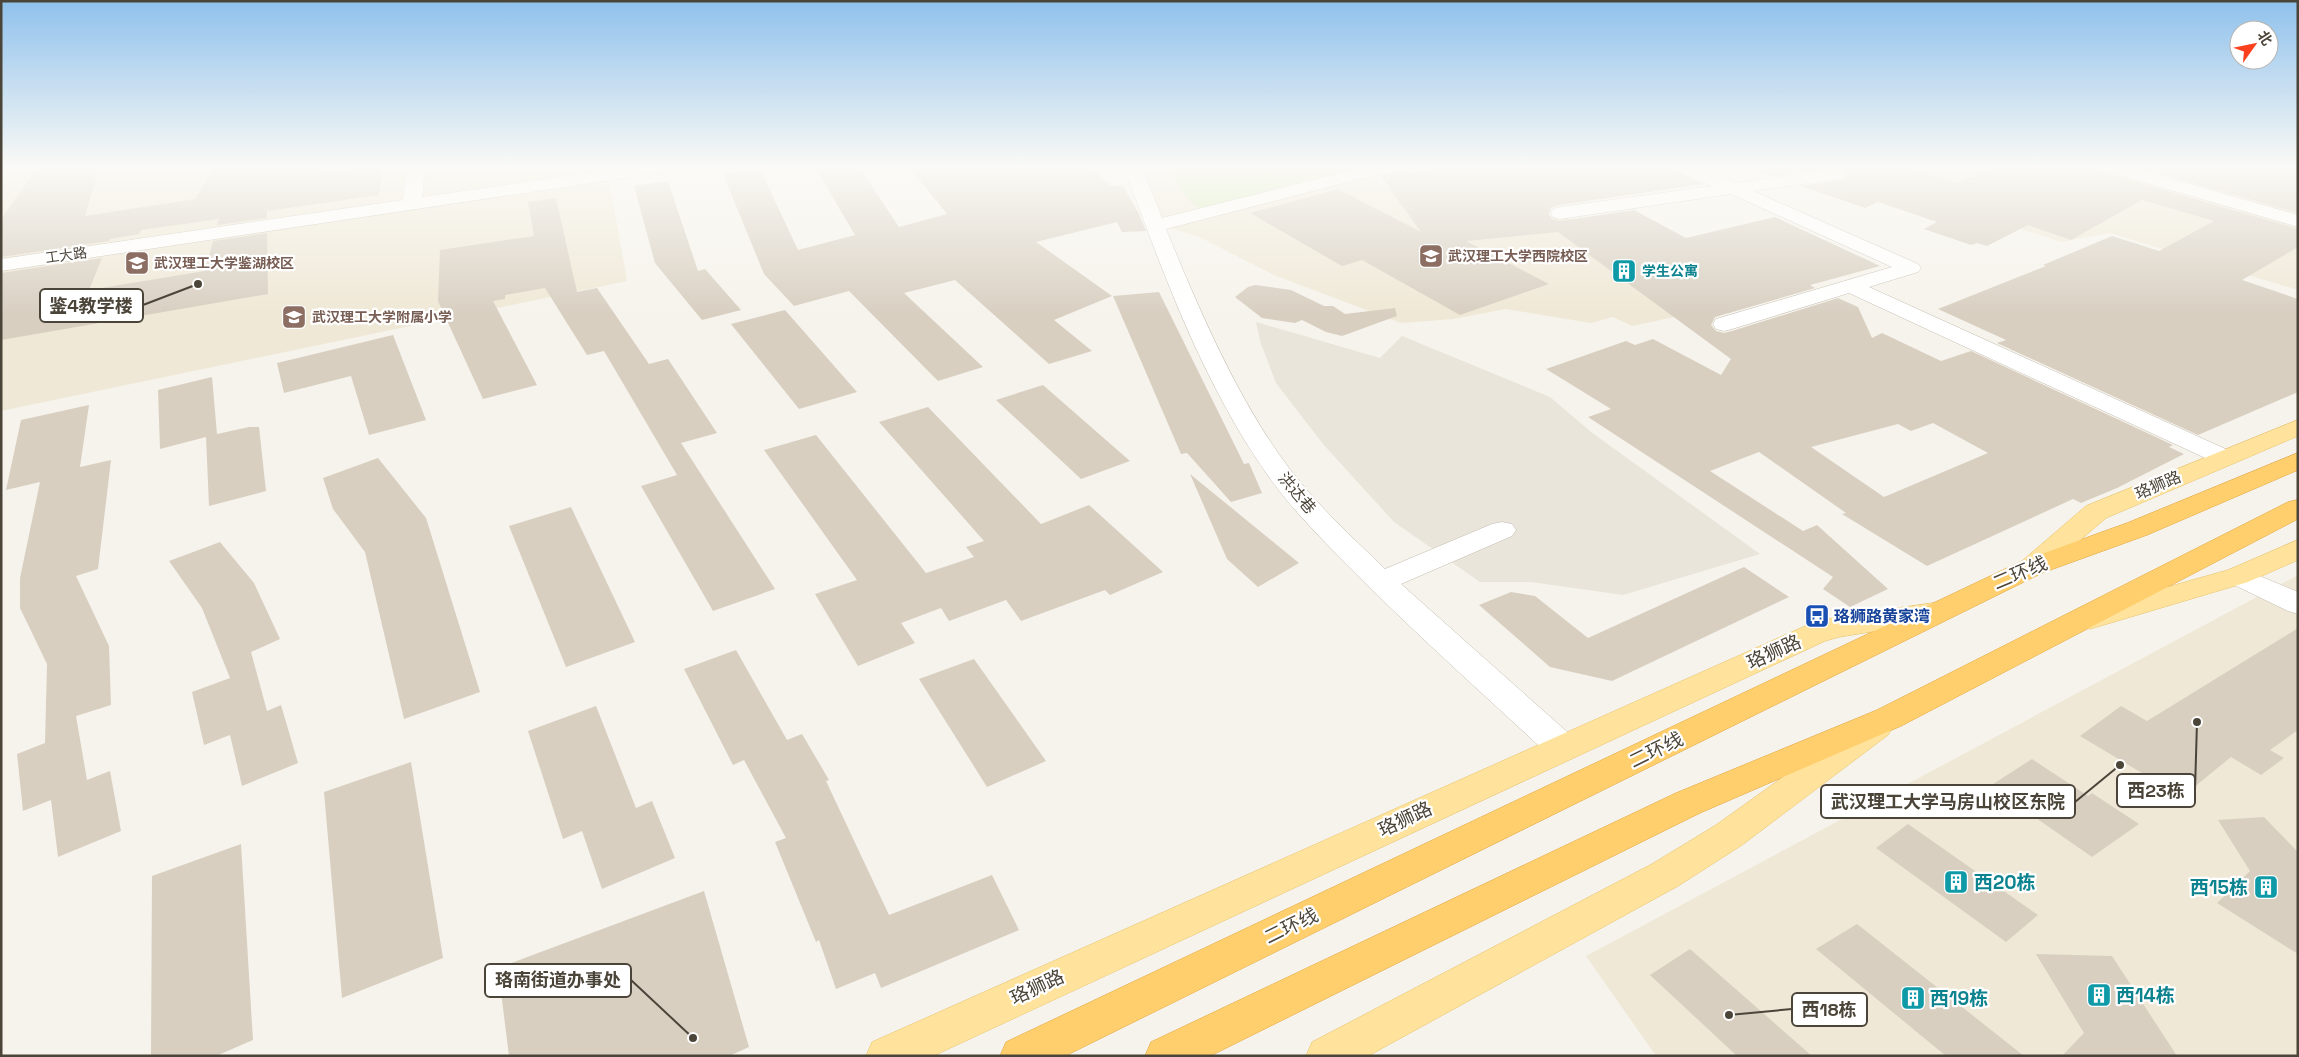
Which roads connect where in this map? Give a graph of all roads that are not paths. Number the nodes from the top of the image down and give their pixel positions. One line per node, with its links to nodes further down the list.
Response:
1 (329, 216): 8 (street, 工大路)
2 (1151, 216): 7 (street, 洪达巷)
3 (1193, 216): 7 (street)
4 (1794, 216): 9 (street)
5 (2282, 216): 6 (street)
6 (2298, 221)
7 (1155, 226): 19 (street, 洪达巷)
8 (1, 265)
9 (1850, 286): 10 (street); 12 (street)
10 (1724, 324)
11 (2298, 427): 12 (main road, 珞狮路)
12 (2223, 457): 17 (main road, 珞狮路)
13 (2298, 461): 17 (highway, 二环线)
14 (2298, 508): 22 (highway)
15 (1502, 530): 19 (street)
16 (2298, 549): 18 (main road)
17 (2032, 566): 21 (highway, 二环线)
18 (2238, 576): 20 (street); 22 (main road)
19 (1381, 582): 24 (street, 洪达巷)
20 (2298, 604)
21 (1933, 613): 24 (main road, 珞狮路); 26 (highway, 二环线)
22 (2079, 622): 23 (highway)
23 (1889, 718): 27 (highway); 28 (main road)
24 (1562, 747): 25 (main road, 珞狮路)
25 (887, 1056)
26 (1022, 1056)
27 (1166, 1056)
28 (1327, 1056)

